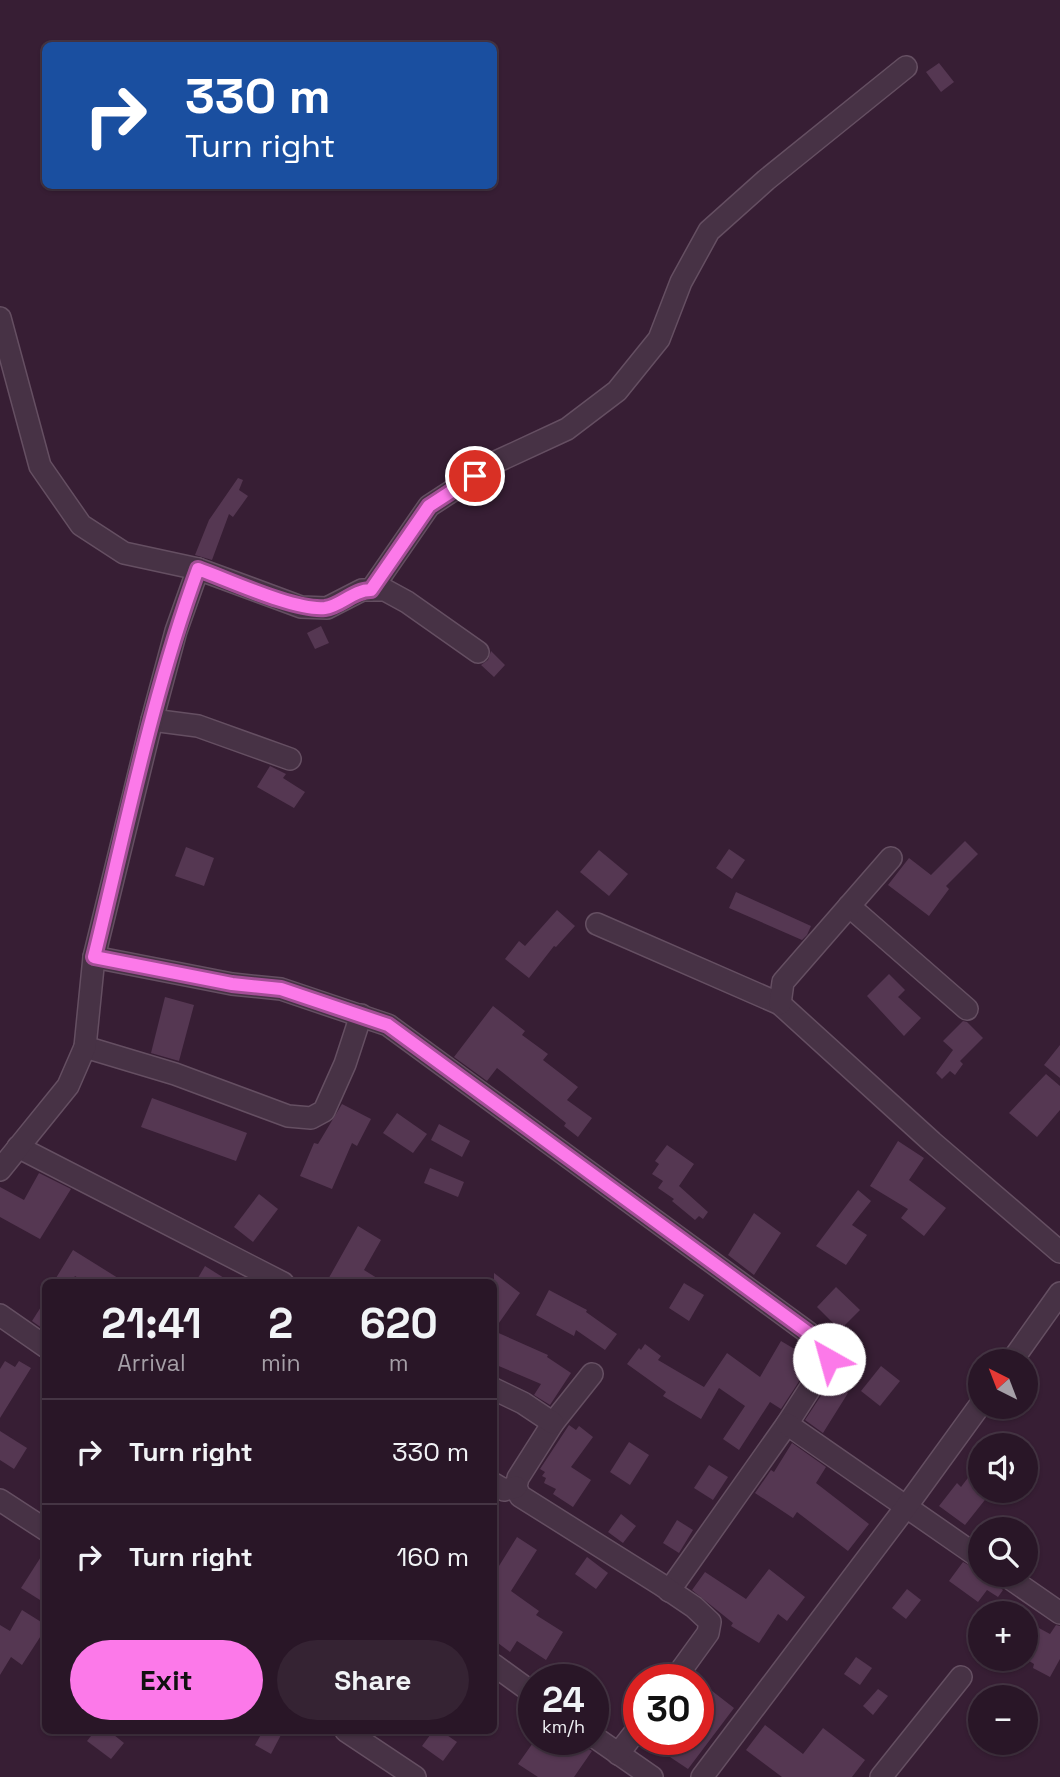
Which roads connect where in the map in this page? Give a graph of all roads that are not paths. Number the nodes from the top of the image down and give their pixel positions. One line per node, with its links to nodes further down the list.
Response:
1 (906, 67): 4 (street)
2 (0, 318): 3 (street)
3 (198, 569): 4 (street); 6 (street)
4 (371, 590): 5 (street)
5 (478, 652)
6 (152, 720): 7 (street); 11 (street)
7 (290, 759)
8 (891, 858): 9 (street)
9 (849, 906): 12 (street); 13 (street)
10 (597, 924): 12 (street)
11 (94, 957): 14 (street); 15 (street)
12 (780, 1004): 18 (street)
13 (967, 1009)
14 (361, 1015): 15 (street); 28 (street)
15 (85, 1046): 16 (street)
16 (18, 1147): 17 (street); 19 (street)
17 (0, 1170)
18 (1060, 1252)
19 (276, 1279)
20 (1060, 1293): 23 (street)
21 (0, 1315): 22 (street)
22 (42, 1344)
23 (1020, 1349)
24 (592, 1374): 27 (street)
25 (497, 1390): 27 (street)
26 (970, 1419): 32 (street)
27 (554, 1423): 30 (street)
28 (788, 1424): 32 (street); 36 (street)
29 (497, 1486): 30 (street)
30 (516, 1487): 36 (street)
31 (0, 1500): 33 (street)
32 (906, 1507): 34 (street); 48 (street)
33 (42, 1527)
34 (968, 1550)
35 (1022, 1587): 37 (street)
36 (669, 1591): 38 (street)
37 (1060, 1613)
38 (686, 1664)
39 (497, 1667): 41 (street)
40 (961, 1677): 49 (street)
41 (518, 1682)
42 (350, 1734): 46 (street)
43 (609, 1748): 45 (street)
44 (623, 1748): 45 (street)
45 (618, 1754): 47 (street)
46 (415, 1777)
47 (652, 1777)
48 (702, 1777)
49 (881, 1777)

